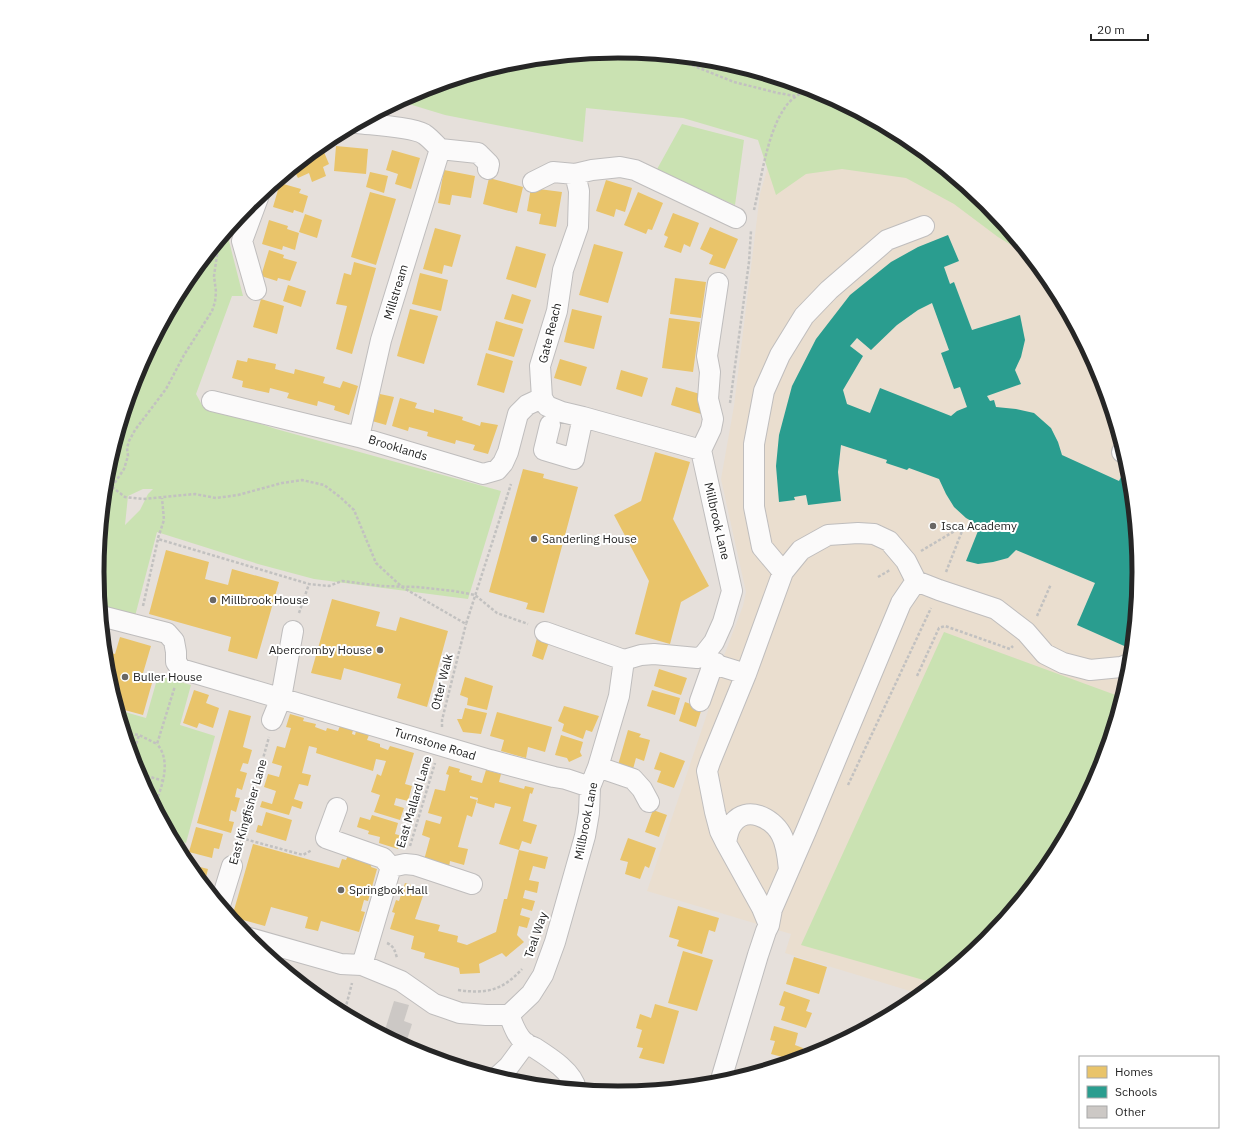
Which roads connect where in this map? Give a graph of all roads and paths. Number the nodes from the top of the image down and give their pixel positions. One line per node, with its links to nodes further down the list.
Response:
1 (684, 62): 3 (path)
2 (802, 93): 3 (path)
3 (795, 96): 10 (path)
4 (366, 124): 5 (street)
5 (440, 150): 6 (street); 21 (street, Millstream)
6 (488, 169)
7 (575, 174): 8 (street); 10 (street); 16 (street, Gate Reach)
8 (533, 182)
9 (254, 209): 15 (street)
10 (744, 217)
11 (924, 226): 28 (street)
12 (751, 231): 18 (path)
13 (218, 249): 24 (path)
14 (718, 283): 22 (street)
15 (256, 290)
16 (542, 398): 19 (street); 21 (street, Brooklands)
17 (212, 401): 21 (street, Brooklands)
18 (729, 409)
19 (584, 417): 20 (street); 22 (street)
20 (550, 425)
21 (359, 436)
22 (700, 450): 43 (street, Millbrook Lane)
23 (510, 480): 34 (path, Otter Walk)
24 (112, 487): 25 (path)
25 (162, 498): 27 (path); 32 (path)
26 (964, 526): 33 (path)
27 (158, 538): 30 (path); 36 (path)
28 (783, 572): 29 (street); 46 (street)
29 (916, 581): 33 (street); 69 (street)
30 (308, 584): 32 (path); 35 (path)
31 (1051, 584): 41 (path)
32 (402, 587): 34 (path); 38 (path)
33 (939, 590): 41 (street); 60 (path)
34 (475, 595): 38 (path, Otter Walk); 40 (path)
35 (303, 597)
36 (144, 600)
37 (106, 617): 45 (street)
38 (466, 624): 54 (path, Otter Walk)
39 (293, 631): 48 (street)
40 (545, 632): 42 (street)
41 (1026, 632): 44 (street); 47 (path)
42 (624, 660): 43 (street); 56 (street, Millbrook Lane)
43 (709, 660): 46 (street); 49 (street, Millbrook Lane)
44 (1123, 666)
45 (181, 668): 48 (street, Turnstone Road); 53 (path)
46 (746, 674): 66 (street)
47 (917, 676)
48 (281, 698): 50 (street); 54 (street, Turnstone Road)
49 (700, 701)
50 (272, 720): 64 (path, East Kingfisher Lane)
51 (130, 734): 52 (path)
52 (139, 735): 53 (path); 55 (path)
53 (157, 744): 58 (path)
54 (440, 745): 59 (street, Turnstone Road); 67 (path, East Mallard Lane)
55 (135, 748)
56 (598, 767): 59 (street, Millbrook Lane); 62 (street)
57 (146, 776): 58 (path)
58 (164, 781): 61 (path)
59 (590, 787): 80 (street, Millbrook Lane)
60 (846, 791)
61 (157, 799)
62 (649, 802)
63 (337, 808): 65 (street)
64 (241, 838): 65 (path); 68 (path, East Kingfisher Lane)
65 (326, 838): 67 (street)
66 (726, 843): 69 (street); 72 (street)
67 (398, 865): 70 (street); 76 (street)
68 (232, 866): 71 (street, East Kingfisher Lane)
69 (789, 870): 72 (street)
70 (472, 884)
71 (222, 899)
72 (768, 928): 83 (street)
73 (261, 941): 76 (street)
74 (384, 942): 75 (path)
75 (400, 964)
76 (359, 965): 79 (path); 80 (street)
77 (523, 968): 78 (path, Teal Way)
78 (452, 988)
79 (346, 1008)
80 (509, 1015): 81 (street)
81 (526, 1043): 82 (street); 84 (street)
82 (502, 1072)
83 (723, 1075)
84 (574, 1084)

